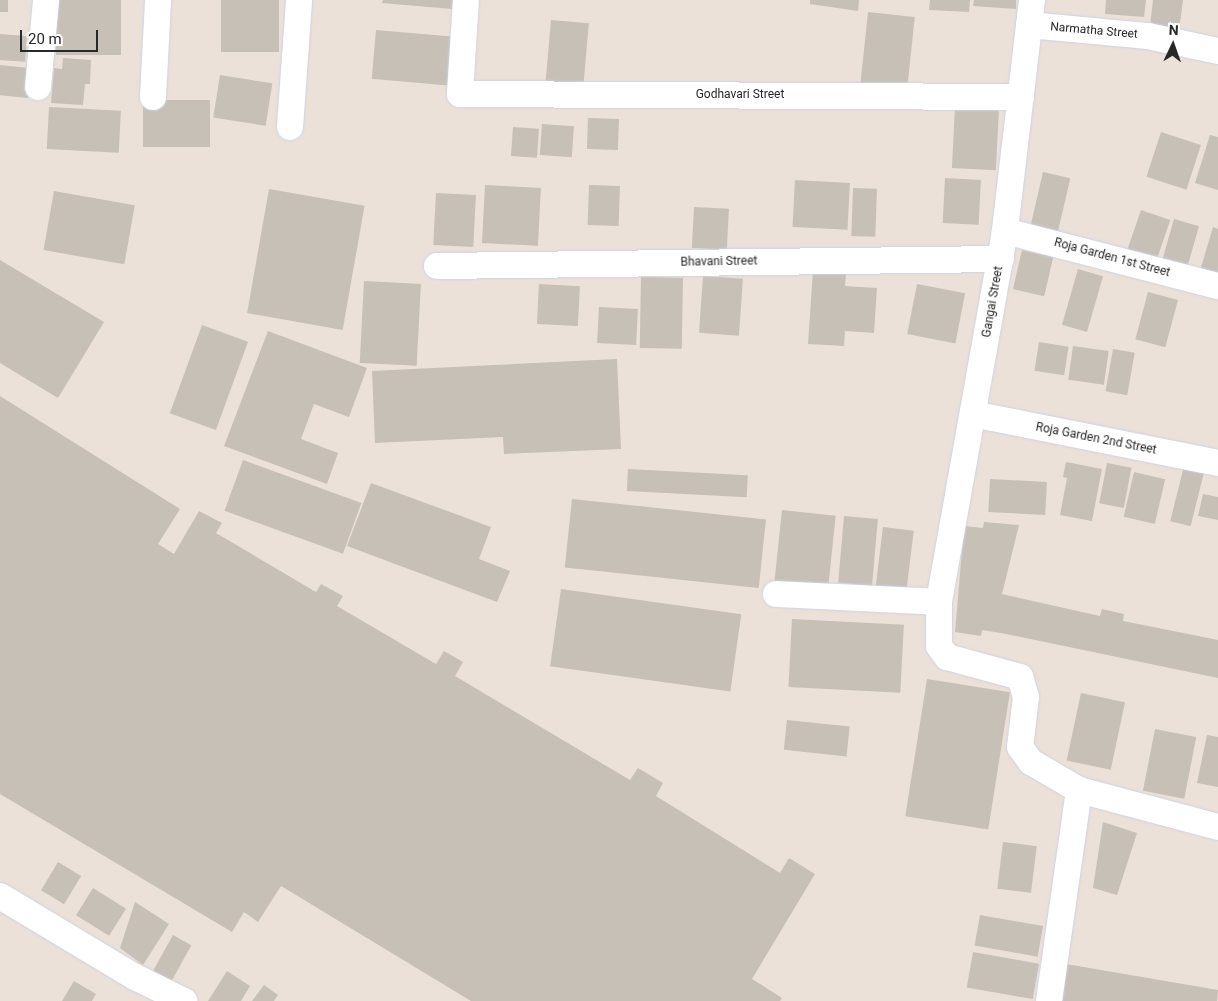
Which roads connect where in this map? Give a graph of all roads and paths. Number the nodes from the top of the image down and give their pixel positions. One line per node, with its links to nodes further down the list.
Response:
1 (46, 0): 8 (street)
2 (158, 0): 9 (street)
3 (299, 0): 11 (street)
4 (466, 0): 10 (street, Godhavari Street)
5 (1032, 0): 6 (street, Gangai Street)
6 (1029, 26): 7 (street, Narmatha Street); 10 (street, Gangai Street)
7 (1218, 51)
8 (38, 87)
9 (153, 97)
10 (1021, 97): 12 (street, Gangai Street)
11 (290, 128)
12 (1006, 231): 13 (street, Gangai Street); 15 (street, Roja Garden 1st Street)
13 (1001, 258): 14 (street, Bhavani Street); 16 (street, Gangai Street)
14 (437, 266)
15 (1218, 286)
16 (973, 414): 17 (street, Roja Garden 2nd Street); 19 (street, Gangai Street)
17 (1218, 463)
18 (776, 594): 19 (street)
19 (939, 602): 20 (street, Gangai Street)
20 (1079, 790): 21 (street); 24 (street)
21 (1218, 827)
22 (0, 896): 23 (street)
23 (184, 1001)
24 (1049, 1001)

